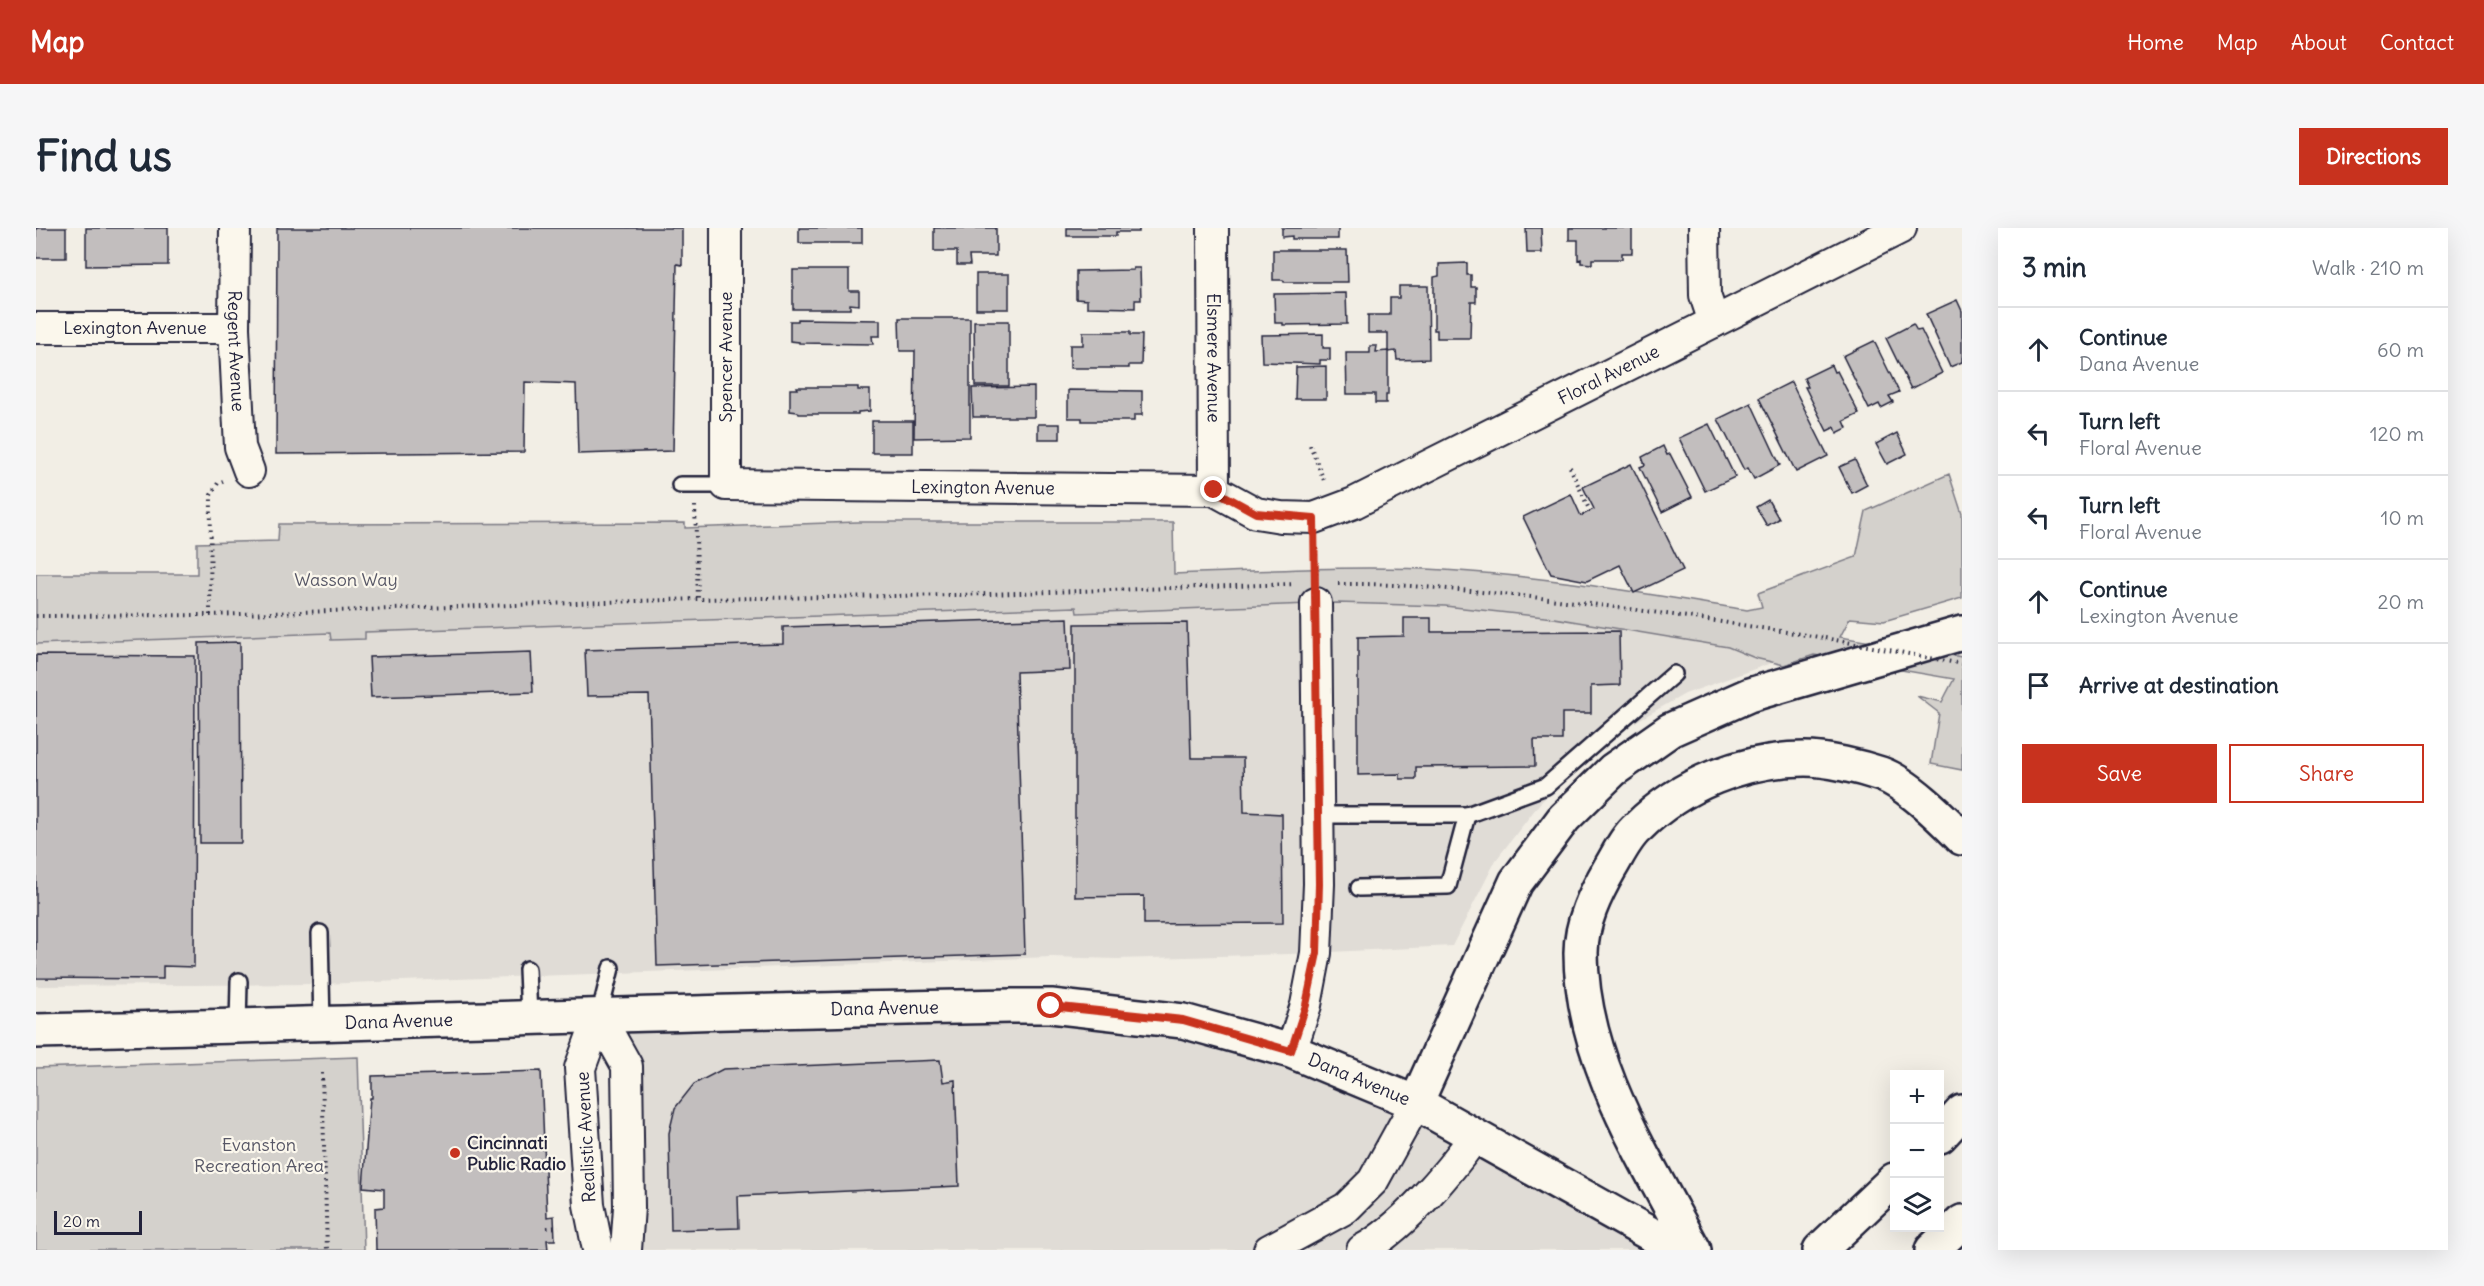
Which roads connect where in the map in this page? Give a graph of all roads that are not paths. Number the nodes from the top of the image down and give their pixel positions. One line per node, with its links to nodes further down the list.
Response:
1 (234, 228): 7 (street, Regent Avenue)
2 (726, 228): 11 (street, Spencer Avenue)
3 (1213, 228): 12 (street, Elsmere Avenue)
4 (1704, 228): 6 (street)
5 (1901, 228): 6 (street, Floral Avenue)
6 (1714, 322): 13 (street, Floral Avenue)
7 (234, 327): 8 (street, Lexington Avenue); 9 (street, Regent Avenue)
8 (36, 328)
9 (249, 471)
10 (687, 485): 11 (lane, Lexington Avenue)
11 (726, 485): 12 (street, Lexington Avenue)
12 (1214, 490): 13 (street, Lexington Avenue)
13 (1281, 517)
14 (1316, 593): 17 (street)
15 (1962, 633): 31 (main road)
16 (1674, 674): 18 (lane)
17 (1317, 815): 18 (lane); 30 (street)
18 (1467, 815): 20 (lane)
19 (1962, 838): 42 (main road)
20 (1359, 888)
21 (320, 933): 27 (lane)
22 (611, 968): 25 (lane)
23 (527, 969): 26 (lane)
24 (239, 981): 28 (lane)
25 (599, 1016): 26 (main road, Dana Avenue); 30 (main road, Dana Avenue); 37 (street, Realistic Avenue); 38 (street)
26 (529, 1018): 27 (main road, Dana Avenue)
27 (322, 1025): 28 (main road, Dana Avenue)
28 (238, 1027): 29 (main road, Dana Avenue)
29 (36, 1031)
30 (1291, 1051): 31 (main road, Dana Avenue)
31 (1416, 1103): 34 (main road, Dana Avenue); 39 (street)
32 (1962, 1112): 33 (main road)
33 (1944, 1132)
34 (1475, 1136): 40 (street); 41 (main road, Dana Avenue)
35 (1890, 1184): 43 (main road)
36 (1962, 1222): 44 (main road)
37 (598, 1250)
38 (626, 1250)
39 (1269, 1250)
40 (1362, 1250)
41 (1678, 1250)
42 (1694, 1250)
43 (1820, 1250)
44 (1932, 1250)

